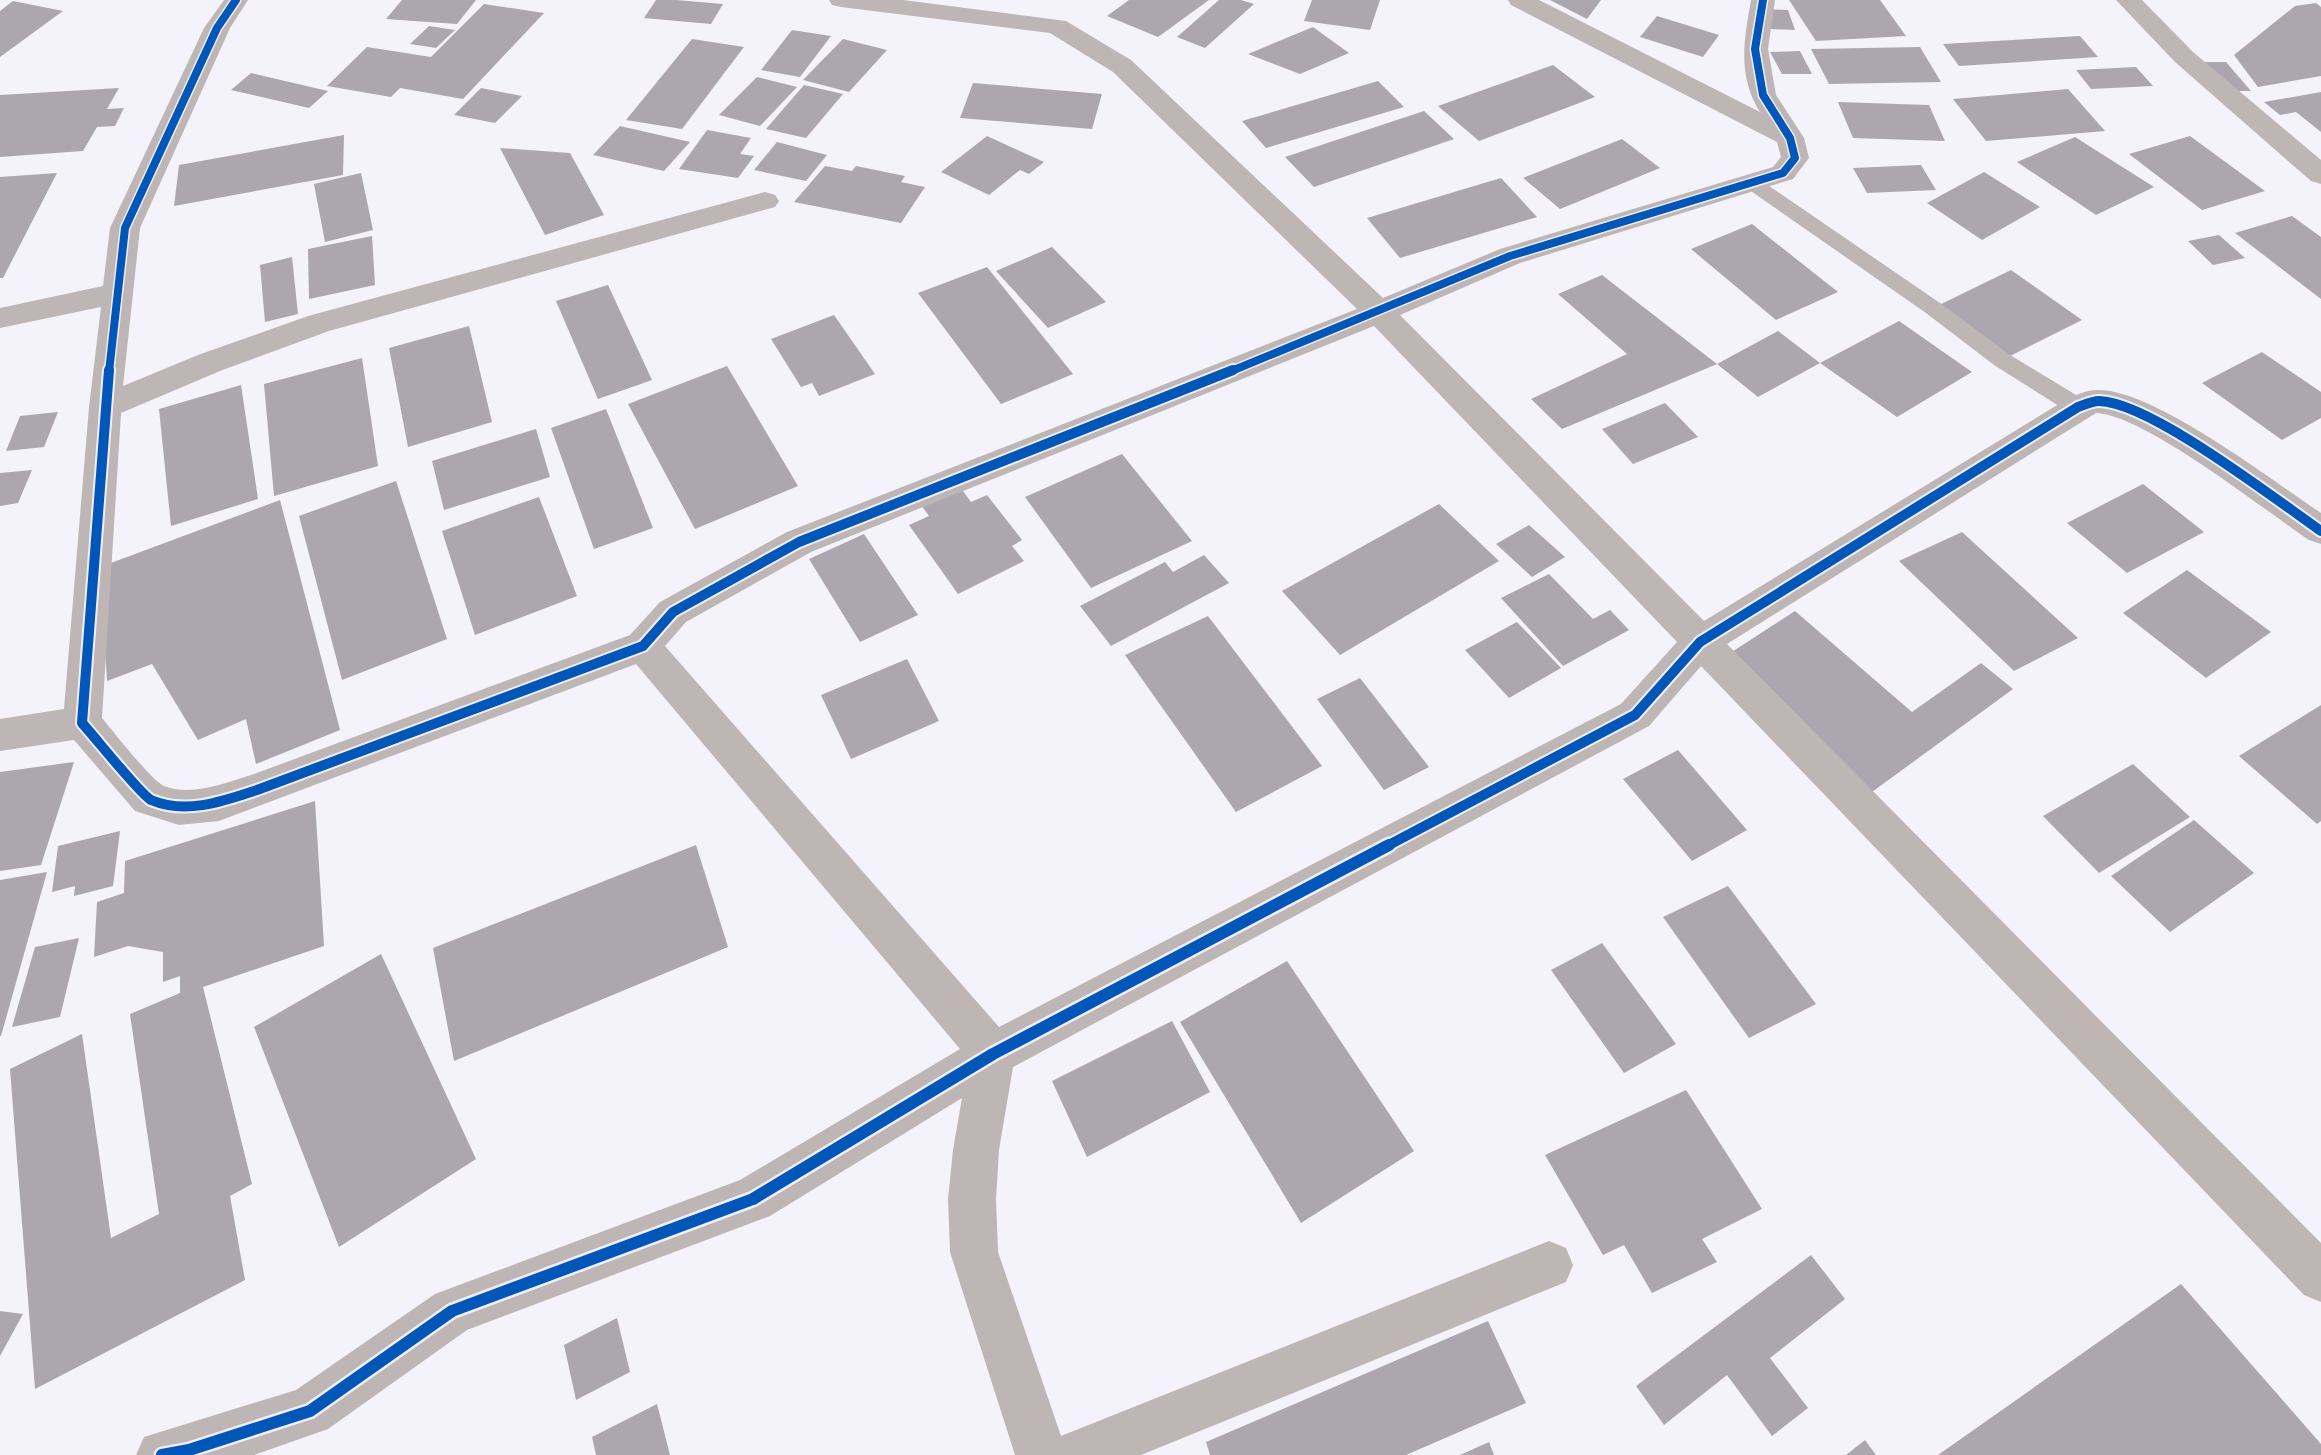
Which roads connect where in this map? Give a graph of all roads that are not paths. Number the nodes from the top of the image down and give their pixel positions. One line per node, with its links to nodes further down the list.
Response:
1 (236, 0): 10 (street)
2 (841, 0): 11 (street)
3 (1520, 0): 6 (street)
4 (1763, 0): 6 (street)
5 (2128, 0): 7 (street)
6 (1790, 138): 8 (street)
7 (2321, 175)
8 (1752, 183): 11 (street); 14 (lane)
9 (765, 201): 13 (street)
10 (117, 293): 12 (street); 13 (street)
11 (1380, 312): 16 (street); 17 (street)
12 (0, 318)
13 (104, 407): 18 (street)
14 (2078, 407): 15 (street); 16 (street)
15 (2321, 531)
16 (1700, 642): 20 (street); 22 (street)
17 (643, 646): 18 (street); 20 (street)
18 (82, 723): 19 (street)
19 (0, 735)
20 (993, 1054): 23 (street); 24 (street)
21 (1549, 1265): 25 (street)
22 (2321, 1278)
23 (162, 1455)
24 (1041, 1455)
25 (1077, 1455)

